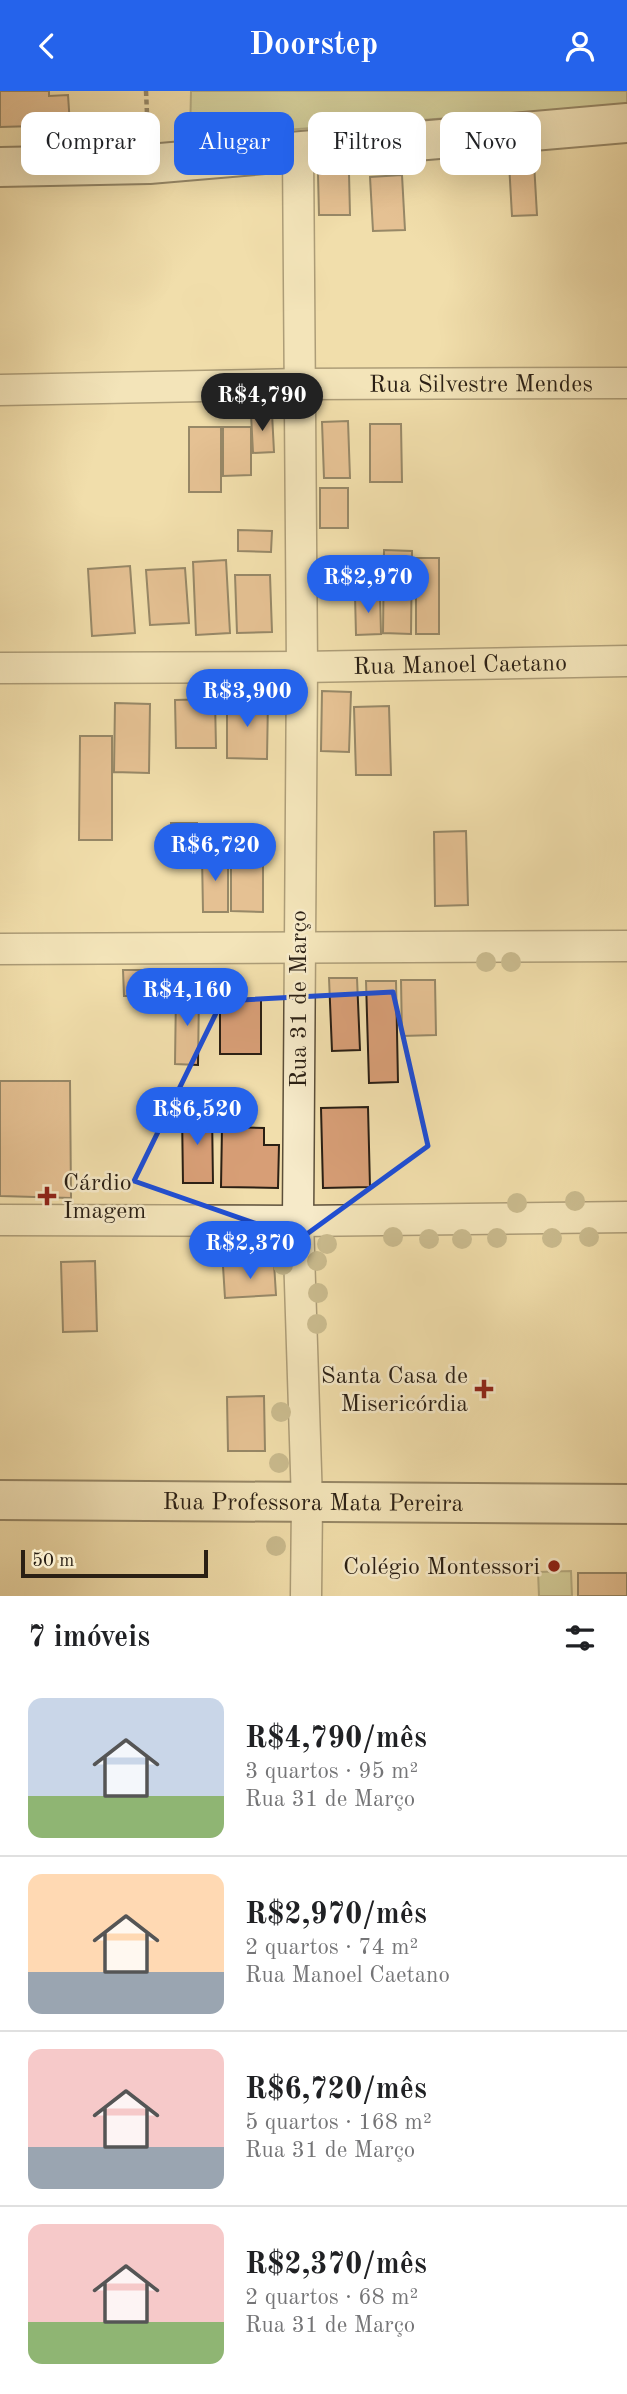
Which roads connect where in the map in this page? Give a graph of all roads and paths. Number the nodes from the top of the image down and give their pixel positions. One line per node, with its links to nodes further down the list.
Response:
1 (146, 91): 2 (path)
2 (147, 112)
3 (627, 123): 4 (street)
4 (298, 150): 5 (street); 9 (street, Rua 31 de Março)
5 (160, 163)
6 (0, 167): 7 (street)
7 (21, 167)
8 (627, 383): 9 (street, Rua Silvestre Mendes)
9 (300, 384): 10 (street, Rua Silvestre Mendes); 12 (street, Rua 31 de Março)
10 (0, 390)
11 (627, 661): 12 (street, Rua Manoel Caetano)
12 (302, 667): 13 (street, Rua Manoel Caetano); 14 (street, Rua 31 de Março)
13 (0, 668)
14 (298, 946): 15 (street); 16 (street); 19 (street, Rua 31 de Março)
15 (627, 946)
16 (0, 949)
17 (627, 1217): 19 (street)
18 (0, 1220): 19 (street)
19 (298, 1221): 21 (street, Rua 31 de Março)
20 (0, 1500): 21 (street, Rua Professora Mata Pereira)
21 (307, 1502): 22 (street, Rua Professora Mata Pereira); 23 (street, Rua 31 de Março)
22 (627, 1504)
23 (306, 1596)

